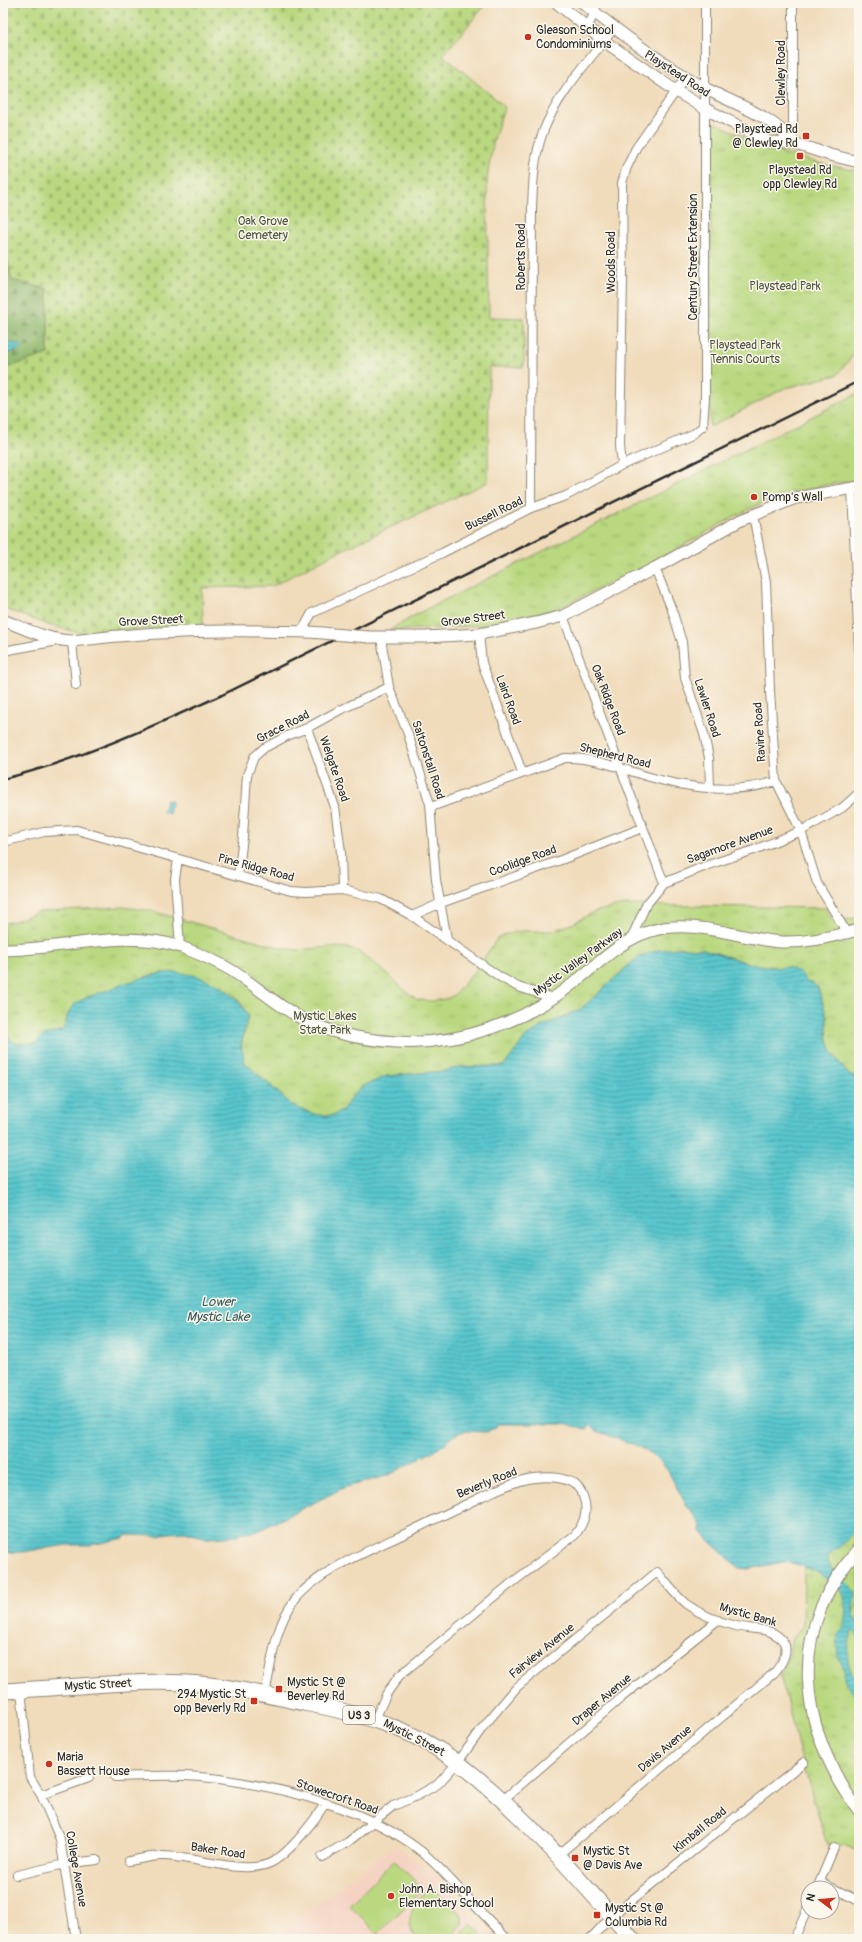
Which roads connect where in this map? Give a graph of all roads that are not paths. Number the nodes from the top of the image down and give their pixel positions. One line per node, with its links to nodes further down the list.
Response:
1 (557, 3): 6 (main road, Playstead Road)
2 (583, 3): 5 (main road, Playstead Road)
3 (705, 3): 10 (street, Century Street Extension)
4 (793, 3): 13 (street, Clewley Road)
5 (596, 8): 6 (street); 7 (main road, Playstead Road)
6 (587, 28): 8 (main road, Playstead Road)
7 (614, 28): 8 (street, Roberts Road); 9 (main road, Playstead Road)
8 (604, 41): 11 (main road, Playstead Road); 18 (street, Roberts Road)
9 (685, 76): 10 (main road, Playstead Road); 11 (street, Woods Road)
10 (704, 88): 12 (street, Century Street Extension); 13 (main road, Playstead Road)
11 (676, 92): 12 (main road, Playstead Road); 16 (street, Woods Road)
12 (704, 108): 13 (main road, Playstead Road); 15 (street, Century Street Extension)
13 (793, 143): 14 (main road, Playstead Road)
14 (859, 162)
15 (703, 426): 16 (street, Bussell Road)
16 (622, 465): 18 (street, Bussell Road)
17 (856, 488): 19 (main road, Grove Street); 27 (street)
18 (531, 508): 23 (street, Bussell Road)
19 (753, 515): 20 (main road, Grove Street); 34 (street, Ravine Road)
20 (655, 568): 21 (main road, Grove Street); 35 (street, Lawler Road)
21 (563, 616): 24 (main road, Grove Street); 32 (street, Oak Ridge Road)
22 (3, 620): 26 (main road, Grove Street)
23 (302, 631): 25 (main road, Grove Street, bridge); 26 (main road, Grove Street)
24 (479, 634): 25 (main road, Grove Street); 33 (street, Laird Road)
25 (381, 638): 30 (street, Saltonstall Road)
26 (67, 641): 28 (street, Grove Street); 29 (street)
27 (859, 650)
28 (3, 651)
29 (76, 685)
30 (389, 687): 31 (street, Grace Road); 37 (street, Saltonstall Road)
31 (307, 728): 42 (street, Grace Road); 44 (street, Welgate Road)
32 (620, 768): 33 (street, Shepherd Road); 35 (street, Shepherd Road); 38 (street, Oak Ridge Road)
33 (522, 772): 37 (street, Shepherd Road)
34 (776, 781): 35 (street, Shepherd Road); 39 (street, Ravine Road)
35 (710, 787)
36 (859, 793): 39 (street, Sagamore Avenue)
37 (431, 807): 45 (street, Saltonstall Road)
38 (642, 828): 43 (street, Oak Ridge Road); 45 (street, Coolidge Road)
39 (801, 831): 43 (street, Sagamore Avenue); 48 (street, Ravine Road)
40 (3, 842): 41 (street, Pine Ridge Road)
41 (178, 859): 42 (street, Pine Ridge Road); 51 (street)
42 (238, 876): 44 (street, Pine Ridge Road)
43 (664, 883): 50 (street, Sagamore Avenue)
44 (342, 890): 46 (street, Pine Ridge Road)
45 (441, 903): 46 (street, Coolidge Road); 49 (street, Saltonstall Road)
46 (412, 916): 49 (street, Pine Ridge Road)
47 (859, 930): 48 (main road, Mystic Valley Parkway)
48 (847, 933): 50 (main road, Mystic Valley Parkway)
49 (447, 939): 53 (street, Pine Ridge Road)
50 (631, 939): 53 (main road, Mystic Valley Parkway)
51 (180, 947): 52 (main road, Mystic Valley Parkway); 53 (main road, Mystic Valley Parkway)
52 (3, 950)
53 (553, 998)
54 (859, 1549): 69 (main road)
55 (657, 1572): 56 (street, Mystic Bank); 62 (street, Fairview Avenue)
56 (718, 1620): 57 (street, Mystic Bank); 67 (street, Draper Avenue)
57 (785, 1657): 72 (street, Davis Avenue)
58 (21, 1690): 59 (highway, Mystic Street / US 3); 60 (highway, Mystic Street / US 3); 66 (street, College Avenue)
59 (3, 1691)
60 (265, 1694): 61 (highway, Mystic Street / US 3); 61 (street, Beverly Road)
61 (375, 1719): 62 (highway, Mystic Street / US 3)
62 (458, 1762): 67 (highway, Mystic Street / US 3); 70 (street, Fairview Avenue)
63 (804, 1762): 81 (street, Kimball Road)
64 (115, 1777): 68 (street, Stowecroft Road)
65 (89, 1778): 66 (street)
66 (41, 1795): 76 (street, College Avenue)
67 (503, 1800): 72 (highway, Mystic Street / US 3)
68 (326, 1804): 70 (street, Stowecroft Road); 75 (street, Baker Road)
69 (859, 1811)
70 (372, 1822): 73 (street, Fairview Avenue); 84 (street, Stowecroft Road)
71 (834, 1848): 78 (street)
72 (557, 1856): 81 (highway, Mystic Street / US 3)
73 (322, 1857)
74 (97, 1860): 76 (street)
75 (129, 1861)
76 (65, 1864): 77 (street); 83 (street, College Avenue)
77 (17, 1874)
78 (820, 1880)
79 (840, 1894): 80 (street)
80 (859, 1901)
81 (612, 1916): 85 (street, Kimball Road); 86 (highway, Mystic Street / US 3)
82 (803, 1920): 87 (street)
83 (76, 1939)
84 (507, 1939)
85 (590, 1939)
86 (632, 1939)
87 (794, 1939)

